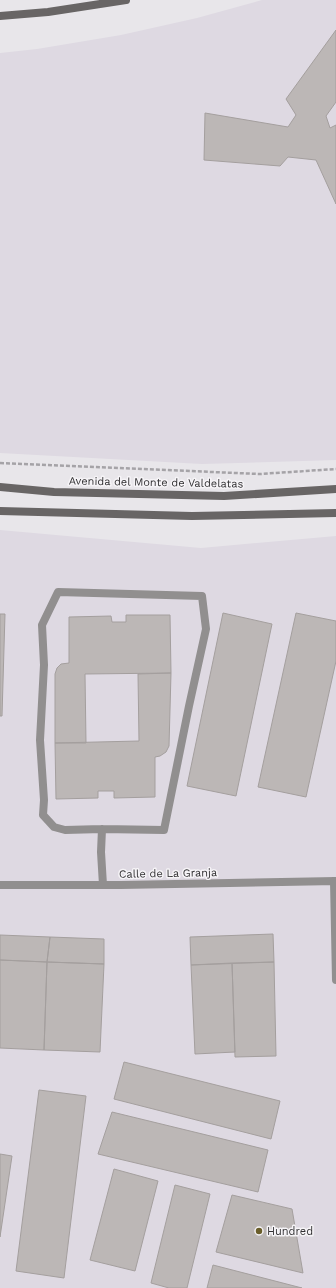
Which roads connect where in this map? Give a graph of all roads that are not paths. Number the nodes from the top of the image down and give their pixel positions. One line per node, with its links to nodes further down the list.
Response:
1 (126, 0): 2 (street)
2 (0, 16)
3 (0, 487): 4 (street, Avenida del Monte de Valdelatas)
4 (336, 489)
5 (0, 511): 6 (street)
6 (336, 513)
7 (102, 829): 7 (street); 10 (street)
8 (335, 881): 10 (street, Calle de La Granja); 11 (street)
9 (0, 885): 10 (street, Calle de La Granja)
10 (103, 885)
11 (336, 980)

